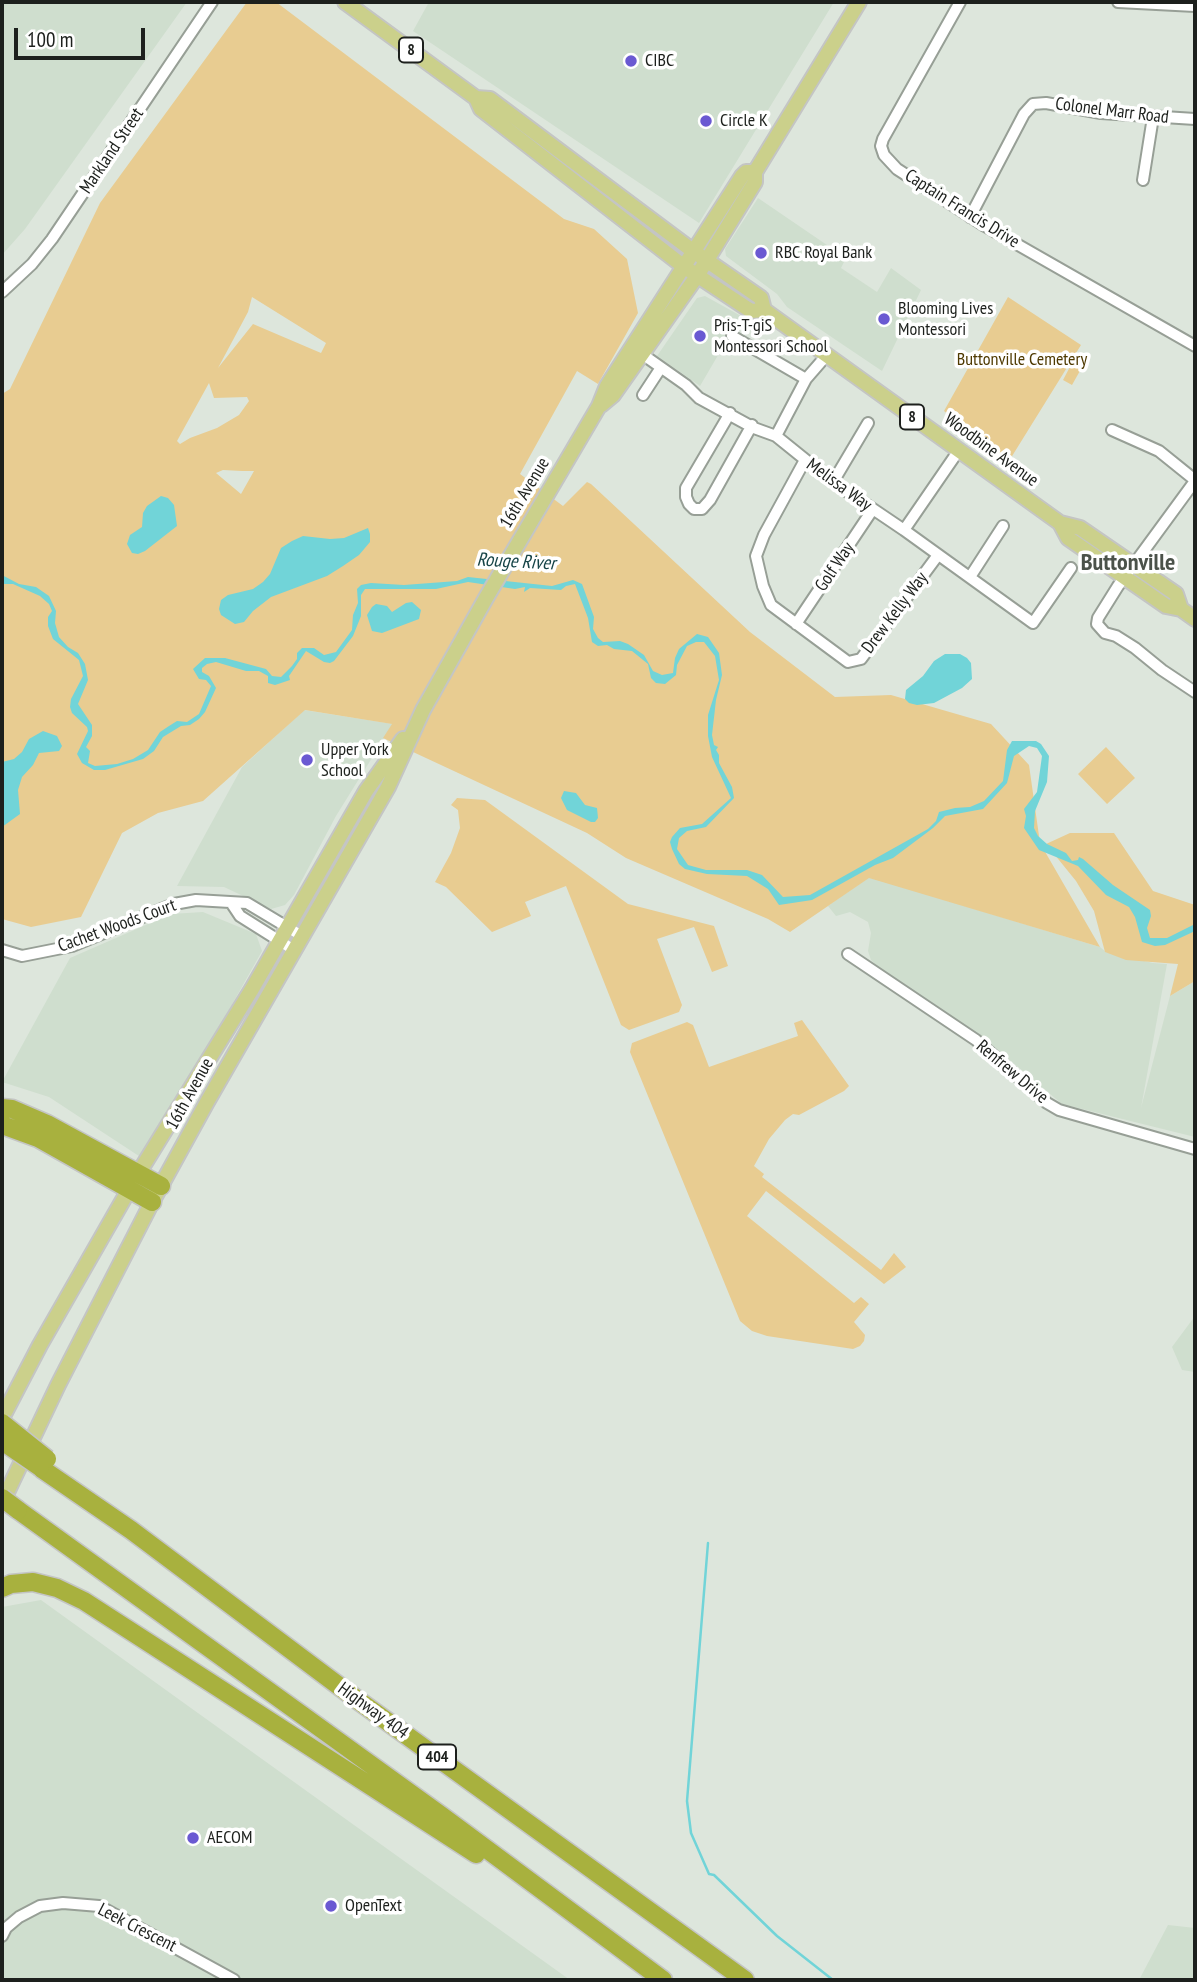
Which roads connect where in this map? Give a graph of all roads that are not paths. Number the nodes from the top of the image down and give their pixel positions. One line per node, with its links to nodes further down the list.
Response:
1 (212, 2): 17 (street, Markland Street)
2 (345, 2): 7 (main road, Woodbine Avenue / 8)
3 (859, 2): 10 (main road, 16th Avenue)
4 (960, 2): 12 (street, Captain Francis Drive)
5 (1118, 2): 6 (street)
6 (1195, 6)
7 (476, 98): 13 (main road, Woodbine Avenue / 8); 15 (main road, Woodbine Avenue / 8)
8 (1153, 117): 9 (street, Colonel Marr Road); 11 (street); 12 (street, Colonel Marr Road)
9 (1195, 119)
10 (755, 172): 13 (main road, 16th Avenue); 14 (main road, 16th Avenue)
11 (1143, 180)
12 (970, 217): 20 (street, Captain Francis Drive)
13 (693, 251): 14 (main road, Woodbine Avenue / 8); 15 (main road, 16th Avenue)
14 (706, 260): 16 (main road, 16th Avenue); 18 (main road, Woodbine Avenue / 8)
15 (683, 266): 16 (main road, Woodbine Avenue / 8); 26 (main road, 16th Avenue)
16 (696, 276): 18 (main road, Woodbine Avenue / 8); 21 (main road, 16th Avenue)
17 (2, 292)
18 (764, 310): 22 (main road, Woodbine Avenue / 8)
19 (733, 336): 24 (street)
20 (1195, 346)
21 (642, 354): 23 (street, Melissa Way); 26 (main road, 16th Avenue)
22 (826, 356): 24 (street); 32 (main road, Woodbine Avenue / 8)
23 (660, 369): 25 (street); 27 (street, Melissa Way)
24 (806, 379): 31 (street)
25 (643, 395)
26 (599, 406): 46 (main road, 16th Avenue)
27 (730, 413): 29 (street, Melissa Way); 29 (street)
28 (868, 423): 35 (street)
29 (752, 425): 31 (street, Melissa Way)
30 (1112, 430): 34 (street)
31 (776, 436): 33 (street, Melissa Way)
32 (959, 450): 38 (street); 41 (main road, Woodbine Avenue / 8)
33 (805, 460): 35 (street, Melissa Way); 44 (street, Drew Kelly Way)
34 (1195, 481): 41 (street)
35 (833, 482): 36 (street, Melissa Way)
36 (873, 509): 38 (street, Melissa Way); 44 (street, Golf Way)
37 (1003, 526): 42 (street)
38 (904, 530): 39 (street, Melissa Way)
39 (938, 555): 42 (street, Melissa Way); 44 (street, Drew Kelly Way)
40 (1071, 568): 42 (street, Melissa Way)
41 (1129, 570): 43 (main road, Woodbine Avenue / 8); 45 (street)
42 (970, 577)
43 (1195, 619)
44 (796, 624)
45 (1195, 692)
46 (423, 710): 48 (main road, 16th Avenue); 49 (main road, 16th Avenue)
47 (232, 904): 48 (street, Cachet Woods Court); 50 (street); 51 (street, Cachet Woods Court)
48 (288, 928): 49 (street, Cachet Woods Court); 50 (main road, 16th Avenue)
49 (302, 936): 52 (main road, 16th Avenue)
50 (280, 942): 52 (street); 57 (main road, 16th Avenue)
51 (2, 950)
52 (294, 950): 58 (main road, 16th Avenue)
53 (848, 954): 56 (street, Renfrew Drive)
54 (2, 1108): 57 (highway)
55 (2, 1125): 57 (highway)
56 (1195, 1149)
57 (134, 1182): 58 (highway); 59 (highway); 60 (main road, 16th Avenue)
58 (162, 1186): 59 (main road, 16th Avenue)
59 (152, 1202): 63 (main road, 16th Avenue)
60 (2, 1420): 62 (highway, bridge)
61 (2, 1441): 62 (highway, bridge)
62 (45, 1464): 69 (highway, Highway 404 / 404)
63 (7, 1508): 65 (highway, 404)
64 (2, 1588): 65 (highway)
65 (567, 1910): 68 (highway, 404)
66 (2, 1936): 67 (street, Leek Crescent)
67 (234, 1980)
68 (663, 1980)
69 (745, 1980)

